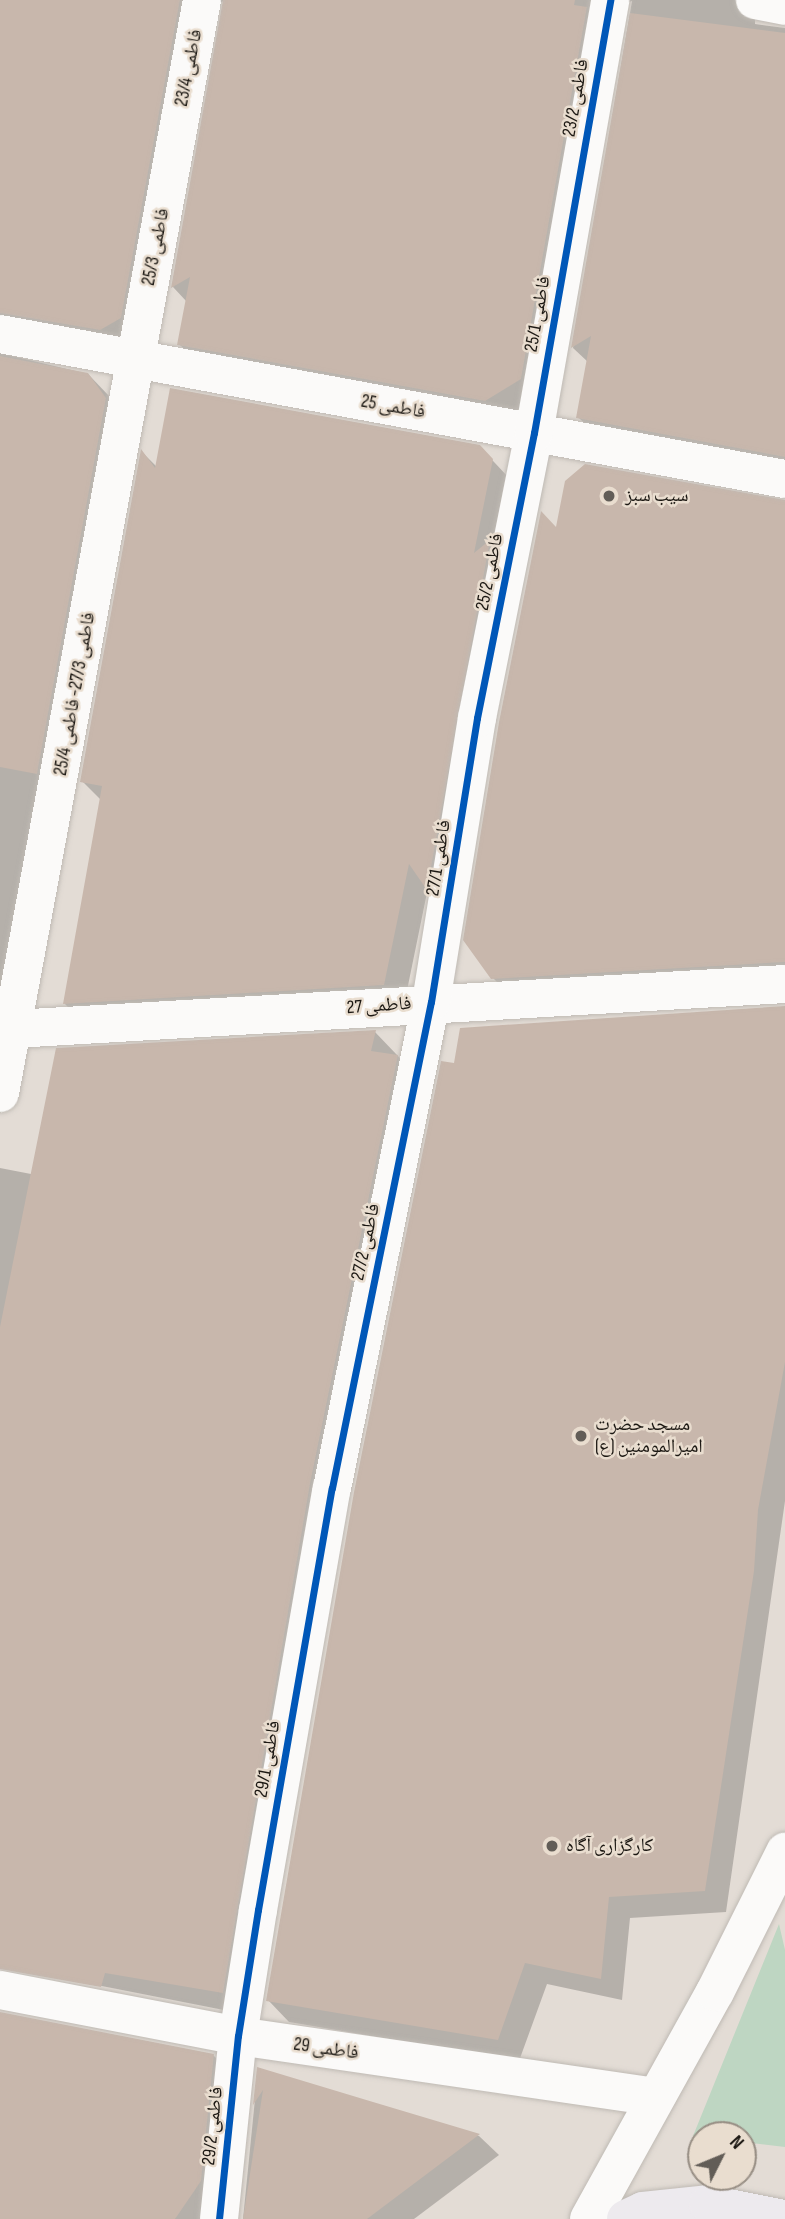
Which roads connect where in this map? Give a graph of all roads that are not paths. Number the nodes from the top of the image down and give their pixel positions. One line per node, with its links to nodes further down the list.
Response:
1 (202, 0): 5 (street, فاطمی 23/4)
2 (610, 0): 6 (street, فاطمی 23/2)
3 (755, 0): 4 (street)
4 (785, 6)
5 (177, 136): 8 (street, فاطمی 25/3)
6 (574, 201): 9 (street, فاطمی 25/1)
7 (0, 334): 8 (street, فاطمی 25)
8 (135, 359): 9 (street, فاطمی 25); 14 (street, فاطمی 27/3- فاطمی 25/4)
9 (534, 433): 10 (street, فاطمی 25); 11 (street, فاطمی 25/2)
10 (785, 479)
11 (477, 718): 13 (street, فاطمی 27/1)
12 (785, 984): 13 (street, فاطمی 27)
13 (431, 1002): 14 (street, فاطمی 27); 16 (street, فاطمی 27/2)
14 (14, 1029): 15 (street, فاطمی 27/3- فاطمی 25/4)
15 (0, 1093)
16 (332, 1488): 19 (street, فاطمی 29/1)
17 (785, 1852): 20 (street)
18 (0, 1990): 19 (street, فاطمی 29)
19 (238, 2036): 20 (street, فاطمی 29); 21 (street, فاطمی 29/2)
20 (655, 2097): 22 (street)
21 (219, 2219)
22 (589, 2219)
23 (626, 2219): 24 (main road)
24 (784, 2219)

